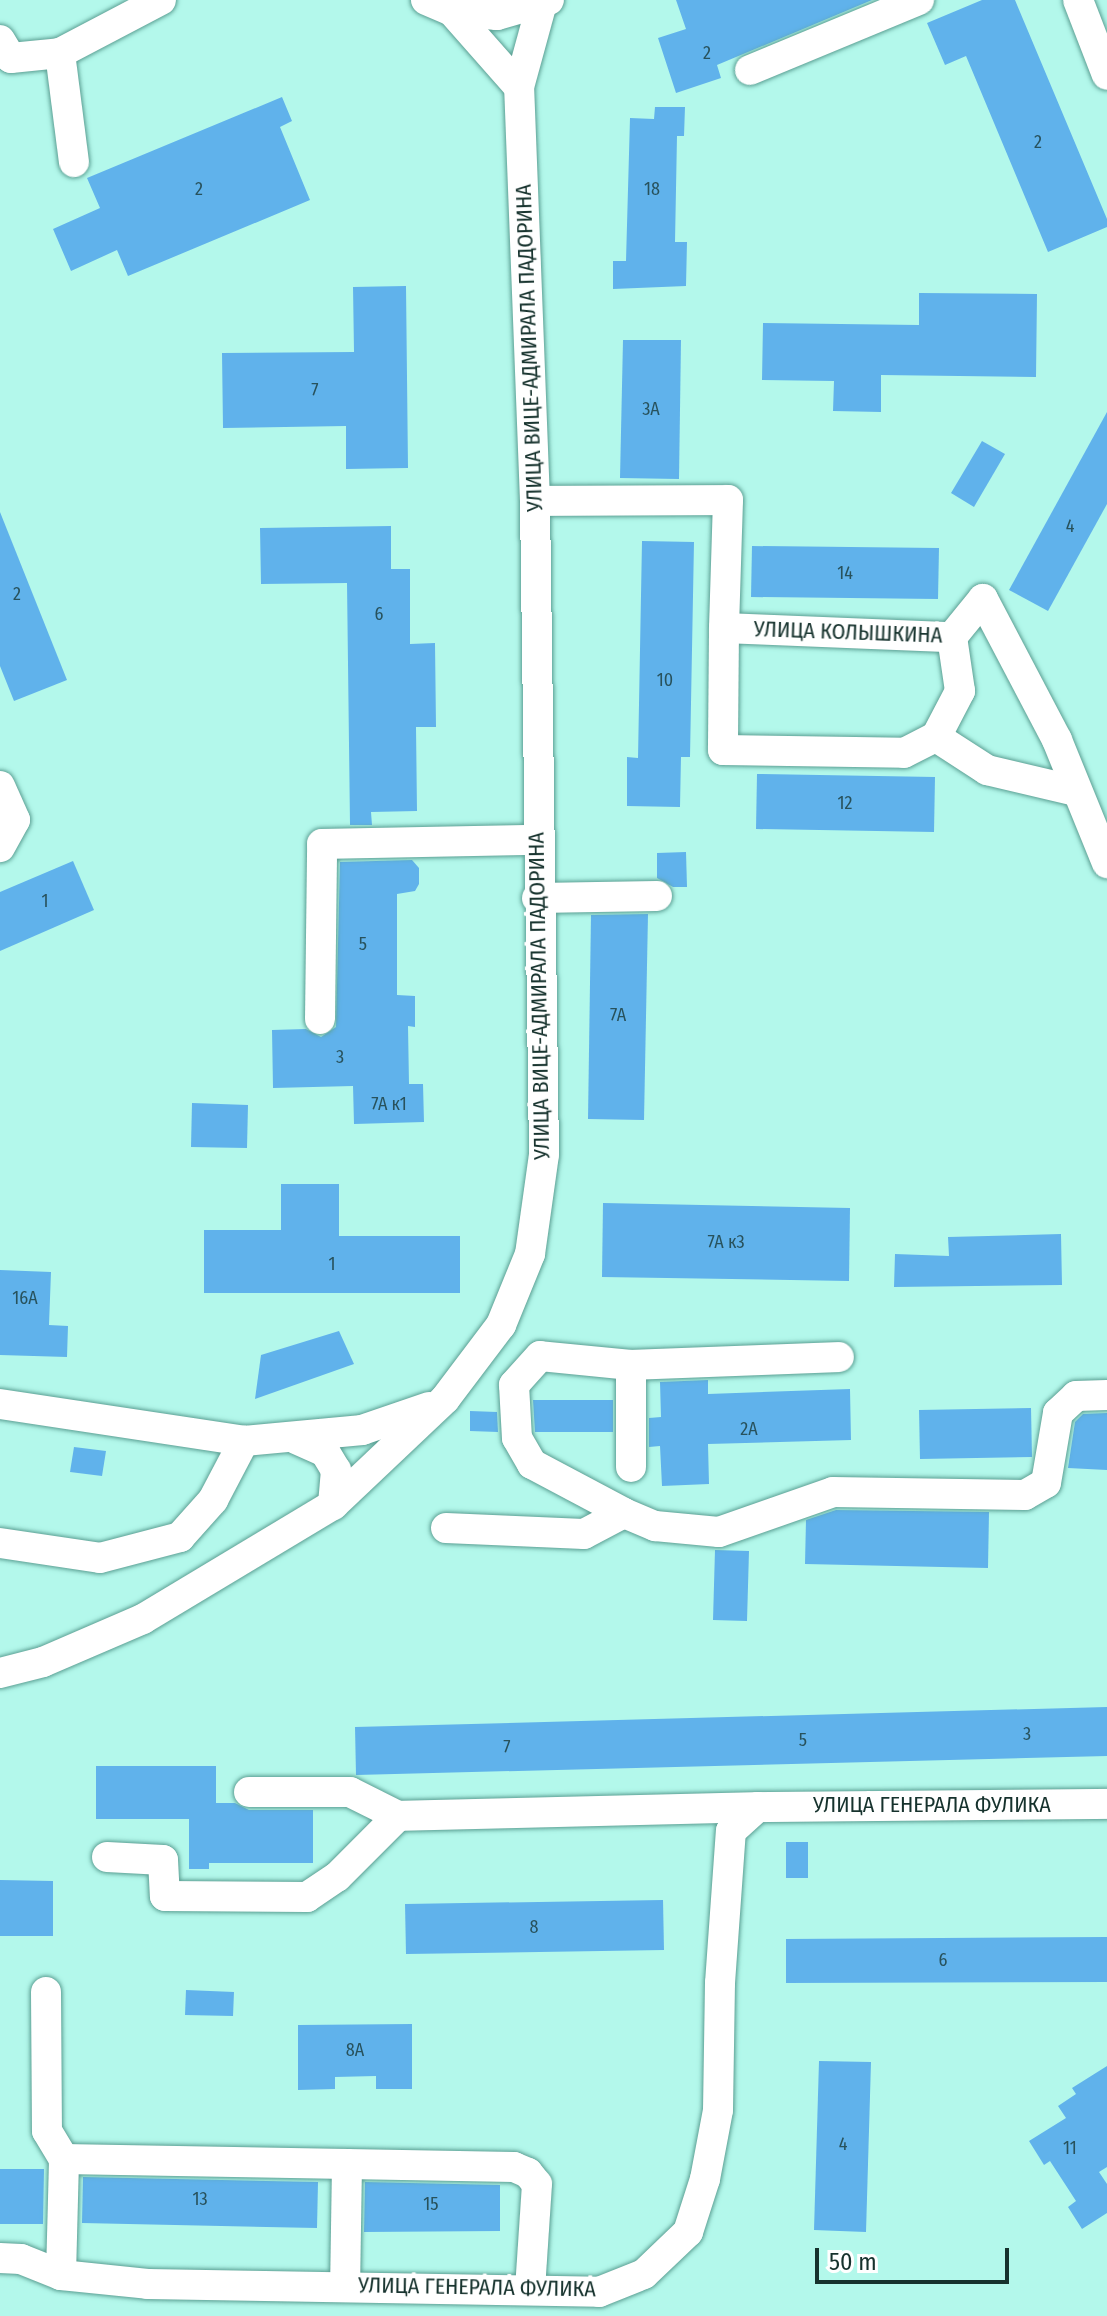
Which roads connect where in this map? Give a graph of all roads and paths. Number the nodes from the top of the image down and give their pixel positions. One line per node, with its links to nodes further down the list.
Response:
1 (161, 0): 7 (street)
2 (919, 0): 8 (street)
3 (1078, 0): 9 (street)
4 (546, 1): 5 (street, УЛИЦА ВИЦЕ-АДМИРАЛА ПАДОРИНА); 10 (street, УЛИЦА ВИЦЕ-АДМИРАЛА ПАДОРИНА)
5 (439, 6): 10 (street, УЛИЦА ВИЦЕ-АДМИРАЛА ПАДОРИНА)
6 (4, 53): 7 (street)
7 (60, 53): 11 (street)
8 (750, 70)
9 (1107, 75)
10 (519, 87): 12 (street, УЛИЦА ВИЦЕ-АДМИРАЛА ПАДОРИНА)
11 (74, 162)
12 (535, 501): 13 (street, УЛИЦА КОЛЫШКИНА); 18 (street, УЛИЦА ВИЦЕ-АДМИРАЛА ПАДОРИНА)
13 (724, 628): 14 (street, УЛИЦА КОЛЫШКИНА); 15 (street)
14 (952, 637): 15 (street); 17 (street, УЛИЦА КОЛЫШКИНА)
15 (936, 737): 17 (street)
16 (0, 786): 19 (street)
17 (1076, 791): 20 (street, УЛИЦА КОЛЫШКИНА)
18 (536, 840): 22 (street, УЛИЦА ВИЦЕ-АДМИРАЛА ПАДОРИНА); 23 (street)
19 (0, 847)
20 (1107, 863)
21 (657, 896): 22 (street)
22 (537, 898): 24 (street, УЛИЦА ВИЦЕ-АДМИРАЛА ПАДОРИНА)
23 (320, 1019)
24 (501, 1325): 25 (street); 29 (street, УЛИЦА ВИЦЕ-АДМИРАЛА ПАДОРИНА)
25 (540, 1356): 27 (street); 35 (street)
26 (839, 1357): 27 (street)
27 (631, 1365): 33 (street)
28 (1107, 1395): 35 (street)
29 (445, 1399): 31 (street); 34 (street, УЛИЦА ВИЦЕ-АДМИРАЛА ПАДОРИНА)
30 (0, 1404): 32 (street)
31 (296, 1439): 32 (street); 34 (street)
32 (244, 1441): 37 (street)
33 (631, 1467)
34 (333, 1505): 38 (street, УЛИЦА ВИЦЕ-АДМИРАЛА ПАДОРИНА)
35 (624, 1513): 36 (street)
36 (446, 1528)
37 (0, 1543)
38 (0, 1673)
39 (249, 1792): 42 (street)
40 (1107, 1804): 41 (street, УЛИЦА ГЕНЕРАЛА ФУЛИКА)
41 (758, 1807): 42 (street, УЛИЦА ГЕНЕРАЛА ФУЛИКА); 50 (street, УЛИЦА ГЕНЕРАЛА ФУЛИКА)
42 (398, 1816): 43 (street)
43 (107, 1857)
44 (46, 1992): 45 (street)
45 (64, 2159): 46 (street); 48 (street)
46 (347, 2164): 49 (street); 50 (street)
47 (0, 2258): 48 (street, УЛИЦА ГЕНЕРАЛА ФУЛИКА)
48 (61, 2275): 49 (street, УЛИЦА ГЕНЕРАЛА ФУЛИКА)
49 (345, 2286): 50 (street, УЛИЦА ГЕНЕРАЛА ФУЛИКА)
50 (530, 2290)

